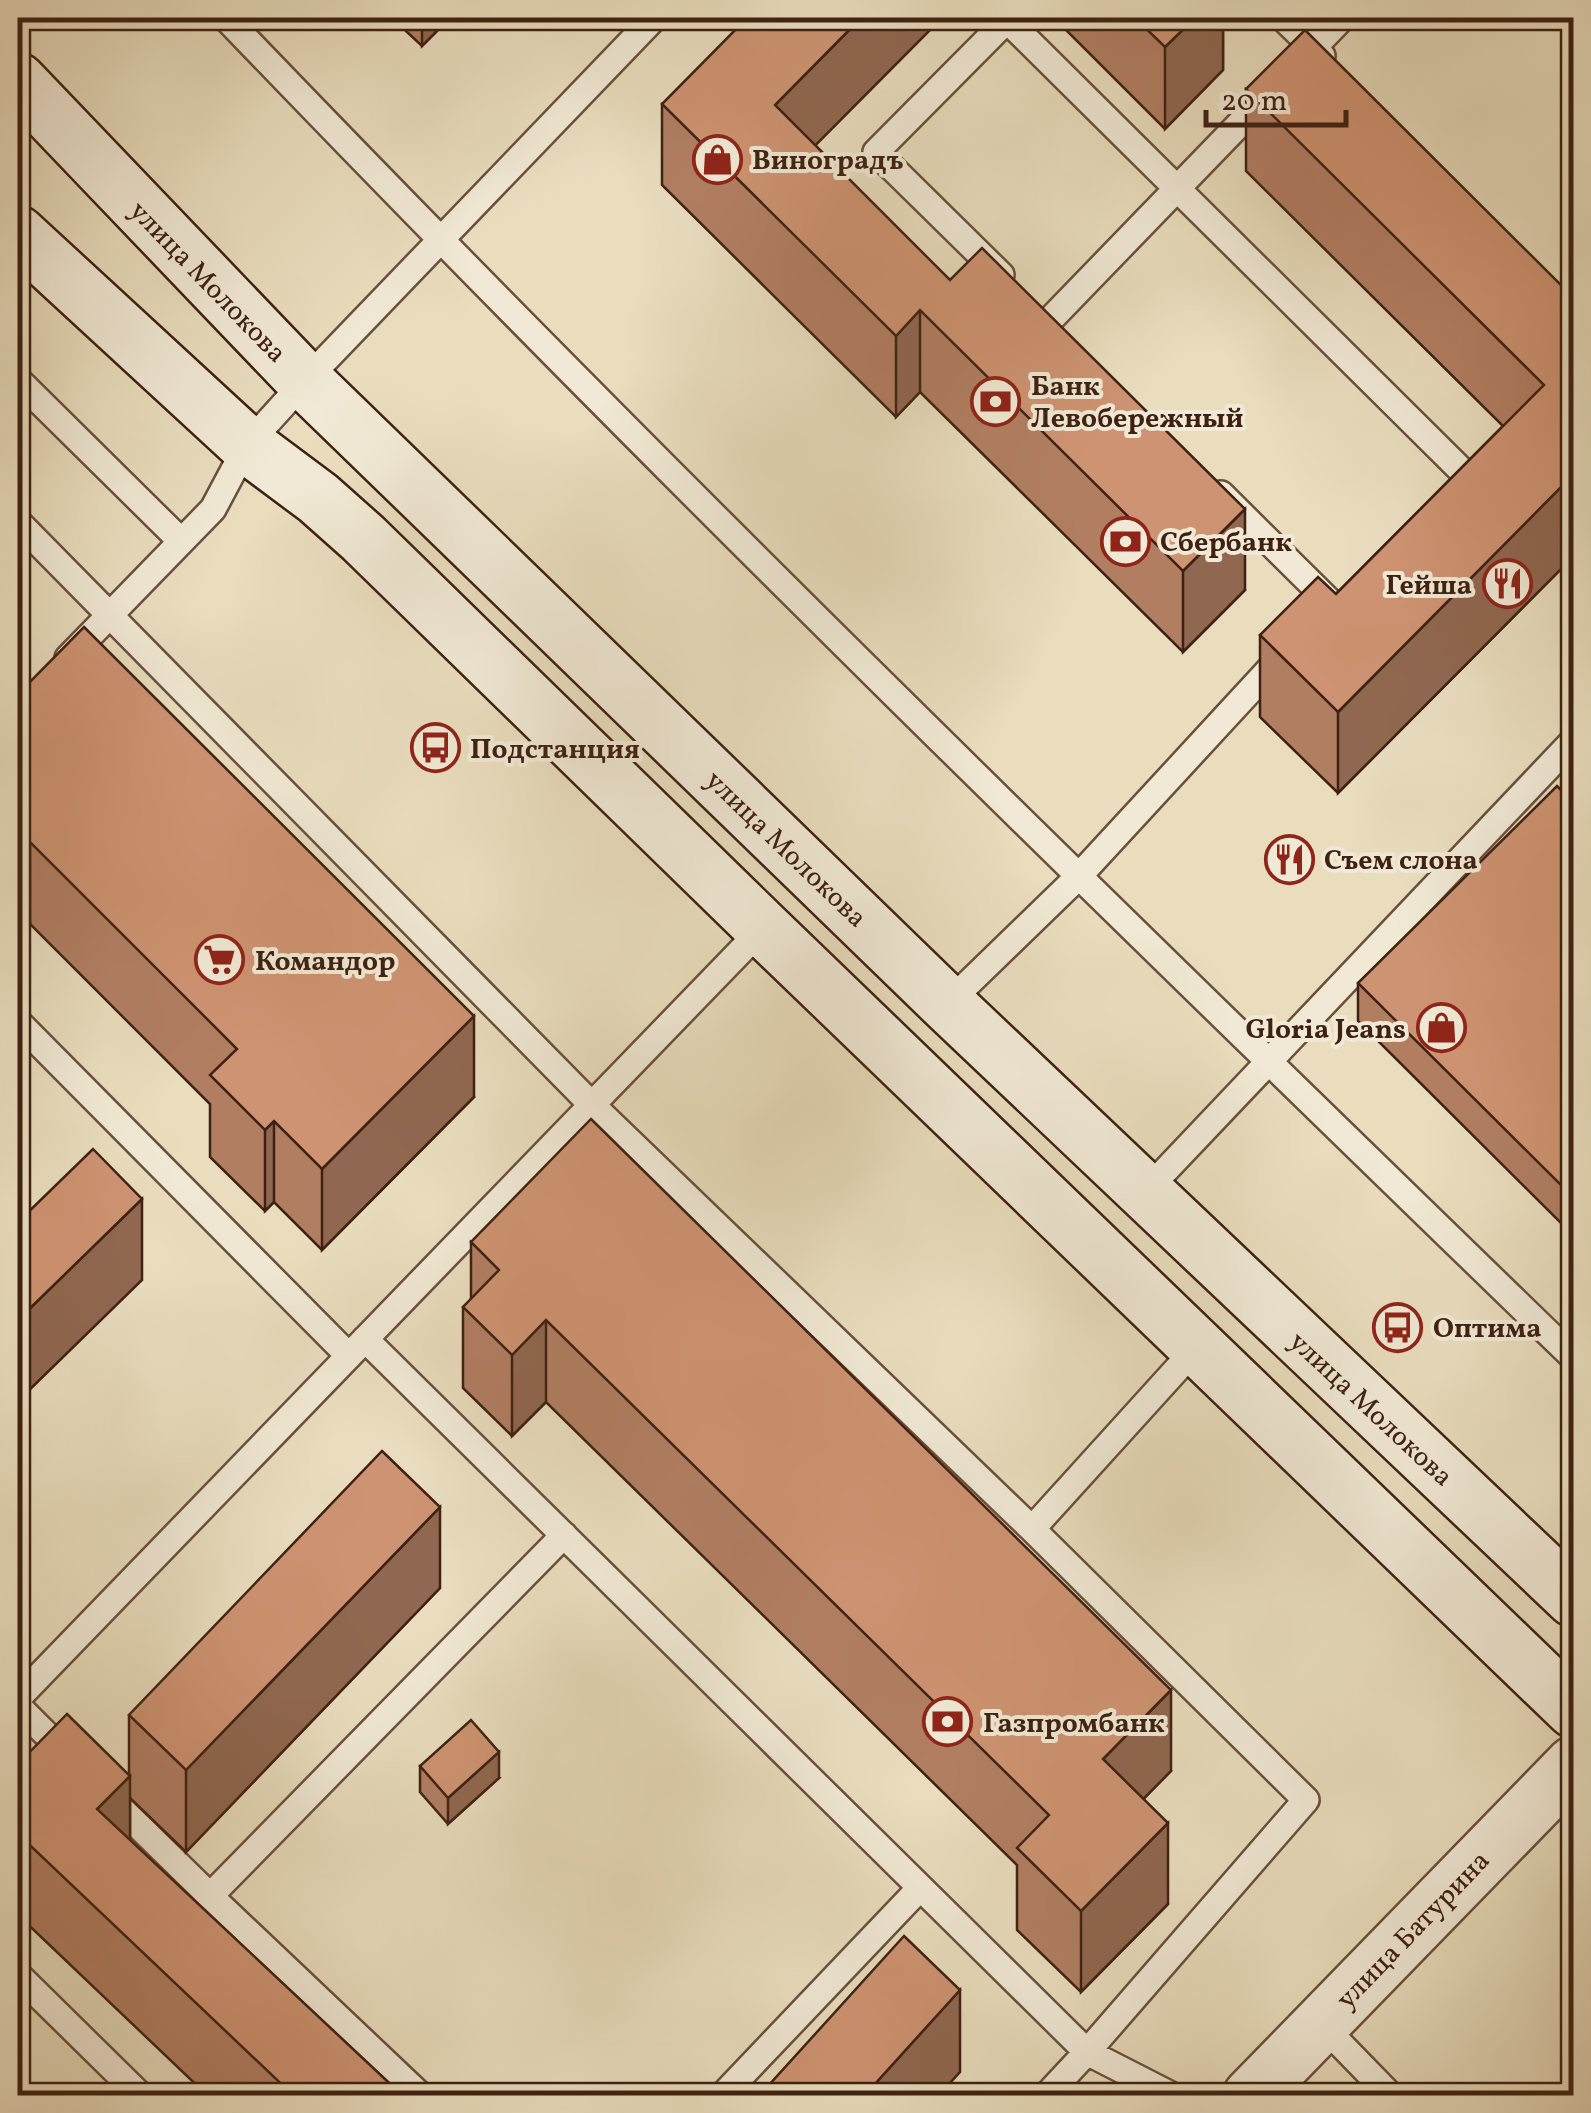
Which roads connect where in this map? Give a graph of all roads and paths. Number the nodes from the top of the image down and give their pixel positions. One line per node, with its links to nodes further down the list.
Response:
1 (226, 18): 10 (lane)
2 (654, 18): 10 (lane)
3 (1283, 18): 5 (lane)
4 (1342, 18): 5 (lane)
5 (1313, 48): 6 (lane); 8 (lane)
6 (1340, 75)
7 (18, 80): 12 (main road, улица Молокова)
8 (1176, 188): 8 (lane); 14 (lane)
9 (18, 234): 13 (main road)
10 (440, 240): 12 (lane); 25 (lane)
11 (18, 380): 19 (lane)
12 (306, 381): 13 (lane); 16 (main road, улица Молокова)
13 (248, 445): 18 (main road); 19 (lane)
14 (1484, 450)
15 (1204, 476): 20 (lane)
16 (431, 502): 18 (main road); 27 (main road, улица Молокова)
17 (18, 522): 21 (lane)
18 (363, 538): 26 (main road)
19 (181, 541): 21 (lane)
20 (1331, 604)
21 (108, 616): 23 (lane); 30 (lane)
22 (1291, 646): 25 (lane)
23 (56, 670)
24 (1574, 740): 29 (lane)
25 (1078, 877): 27 (lane); 29 (lane)
26 (762, 928): 30 (lane); 32 (main road)
27 (947, 1004): 31 (main road, улица Молокова)
28 (18, 1022): 33 (lane)
29 (1270, 1063): 31 (lane); 34 (lane)
30 (592, 1106): 33 (lane); 35 (lane)
31 (1145, 1192): 37 (main road, улица Молокова)
32 (1196, 1346): 35 (lane); 40 (main road)
33 (358, 1348): 36 (lane); 38 (lane)
34 (1574, 1358)
35 (1032, 1529): 46 (lane)
36 (564, 1535): 42 (lane); 43 (lane)
37 (1574, 1598)
38 (18, 1698)
39 (18, 1706): 43 (lane)
40 (1574, 1710)
41 (1574, 1764): 45 (main road, улица Батурина)
42 (920, 1888): 46 (lane); 49 (lane)
43 (210, 1896): 48 (lane)
44 (18, 1974): 47 (lane)
45 (1320, 2024): 52 (main road, улица Батурина); 53 (lane)
46 (1086, 2052): 50 (lane); 51 (lane)
47 (141, 2096)
48 (421, 2096)
49 (722, 2096)
50 (1046, 2096)
51 (1173, 2096)
52 (1251, 2096)
53 (1391, 2096)

